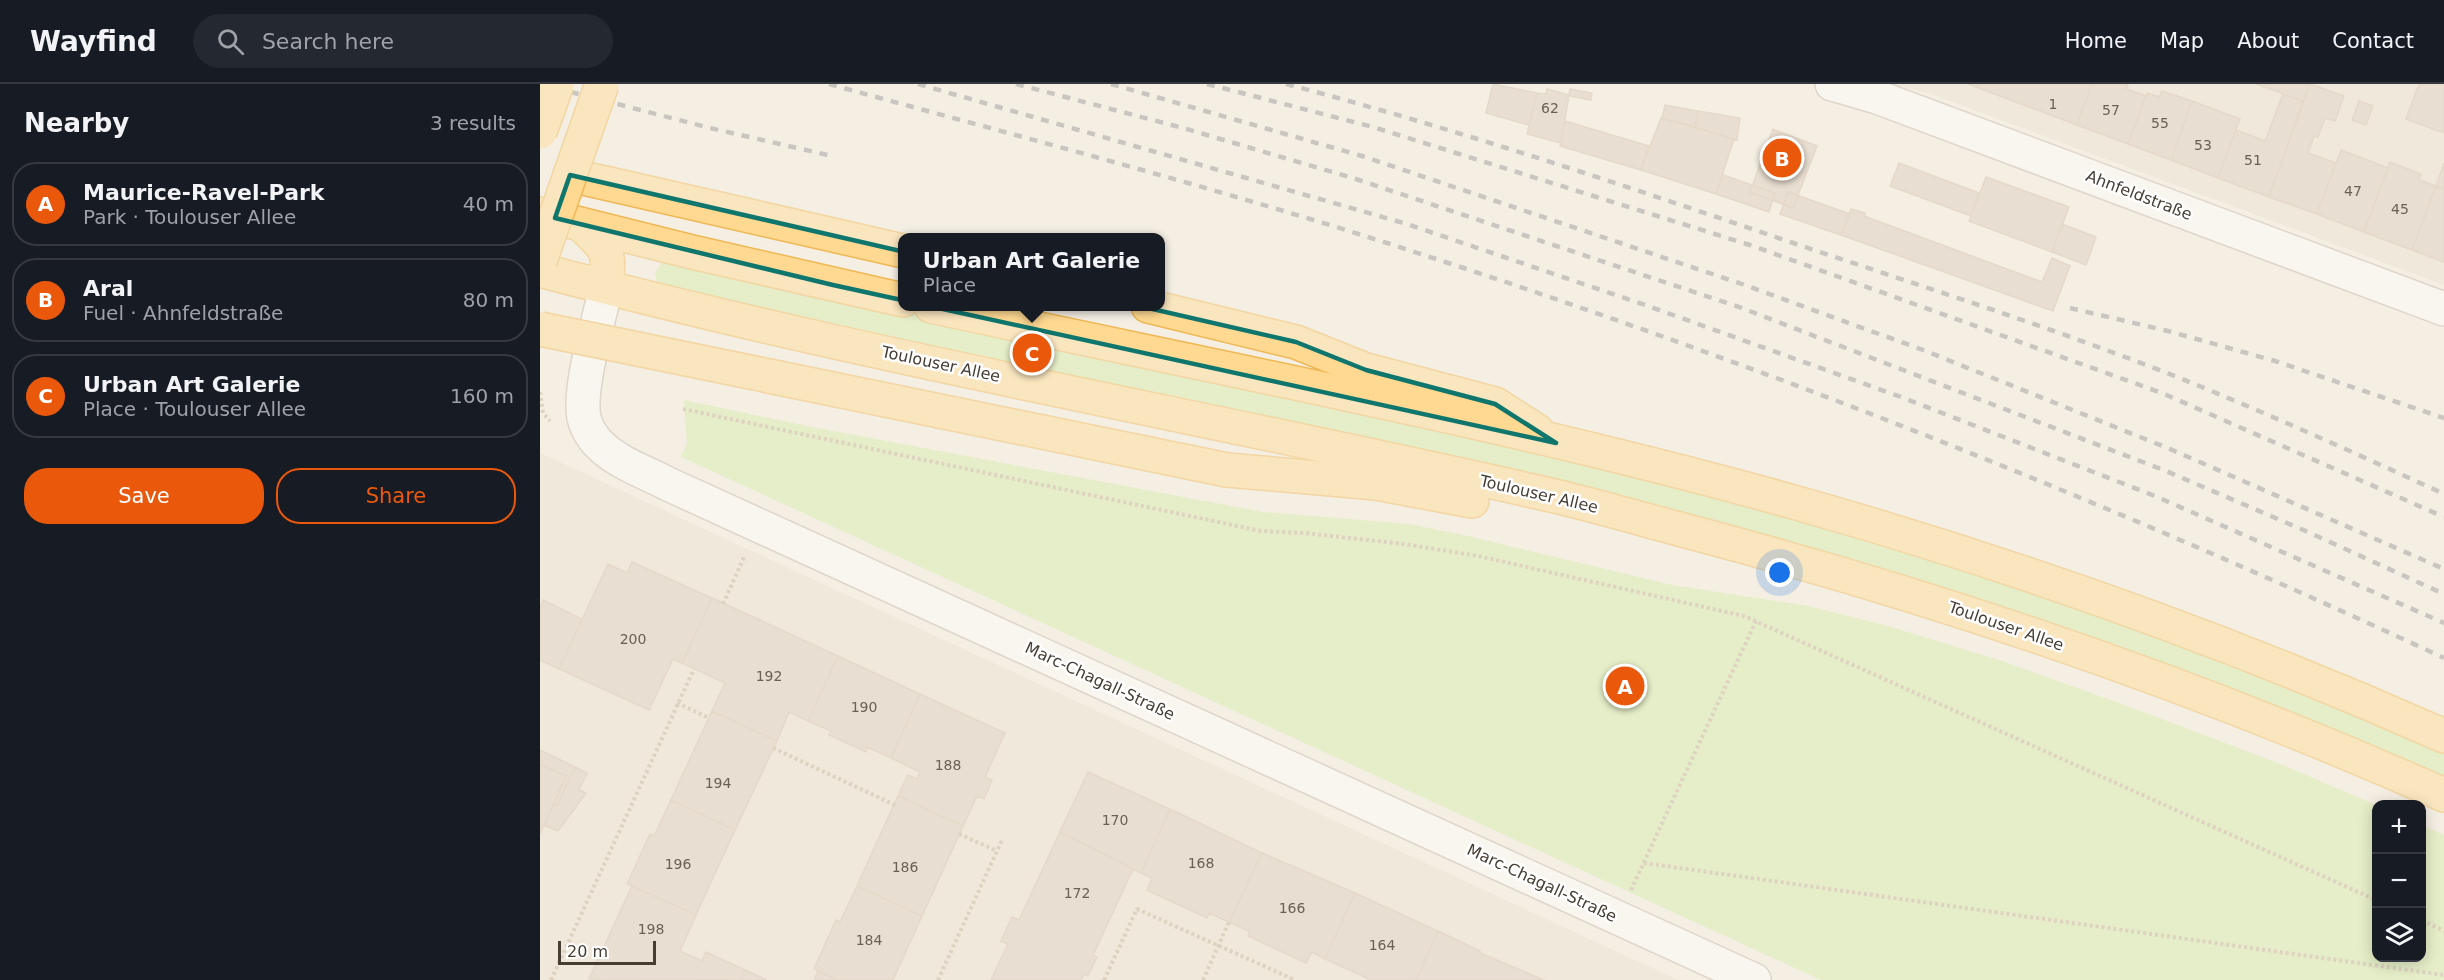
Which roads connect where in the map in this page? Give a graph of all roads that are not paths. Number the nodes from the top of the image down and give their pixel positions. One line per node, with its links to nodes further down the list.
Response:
1 (557, 84): 5 (main road, bridge)
2 (602, 84): 6 (main road, bridge)
3 (1832, 84): 4 (street, Ahnfeldstraße)
4 (1880, 90): 14 (street, Ahnfeldstraße)
5 (540, 132)
6 (570, 175): 9 (main road); 10 (main road, bridge)
7 (540, 214): 8 (main road)
8 (582, 225): 12 (main road); 13 (main road)
9 (898, 250)
10 (540, 261)
11 (540, 270): 12 (main road, Toulouser Allee)
12 (606, 287): 19 (main road, Toulouser Allee); 22 (street, Marc-Chagall-Straße)
13 (898, 299)
14 (2444, 309)
15 (1165, 310): 18 (main road)
16 (954, 311): 18 (main road)
17 (540, 329): 19 (main road, bridge)
18 (1556, 443): 20 (main road)
19 (1563, 498): 21 (main road, Toulouser Allee)
20 (2444, 736)
21 (2444, 795)
22 (1754, 980)

